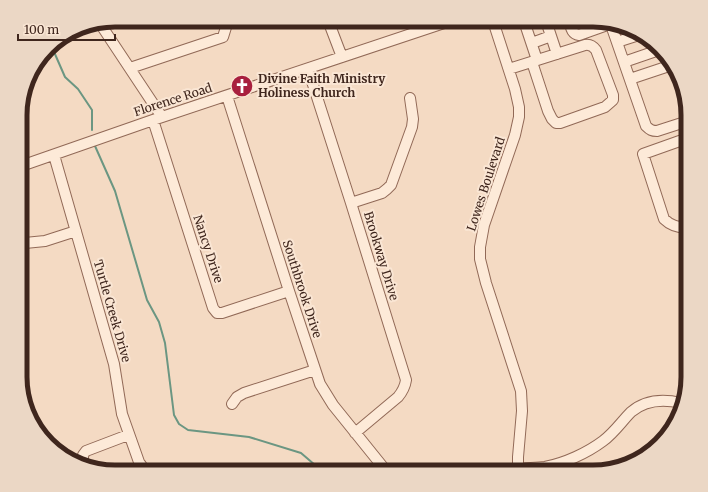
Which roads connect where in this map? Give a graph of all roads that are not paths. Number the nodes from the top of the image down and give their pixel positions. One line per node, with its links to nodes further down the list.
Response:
1 (226, 27): 21 (street)
2 (331, 27): 17 (street)
3 (421, 27): 17 (street, Florence Road)
4 (495, 27): 23 (street, Lowes Boulevard)
5 (526, 27): 14 (street)
6 (548, 27): 11 (street)
7 (571, 27): 8 (street)
8 (601, 27)
9 (103, 28): 21 (street, Nancy Drive)
10 (613, 29): 13 (street)
11 (551, 36): 14 (street); 16 (street)
12 (633, 37): 13 (street)
13 (617, 42): 19 (street)
14 (532, 43): 18 (street)
15 (654, 52): 19 (street)
16 (558, 54): 18 (street); 18 (street)
17 (342, 57): 22 (street, Florence Road)
18 (534, 61): 23 (street)
19 (624, 62): 24 (street)
20 (666, 67): 24 (street)
21 (130, 68): 27 (street, Nancy Drive)
22 (308, 69): 25 (street, Florence Road); 32 (street, Brookway Drive)
23 (509, 69): 45 (street, Lowes Boulevard)
24 (630, 79): 28 (street)
25 (227, 96): 27 (street, Florence Road); 36 (street, Southbrook Drive)
26 (410, 98): 32 (street)
27 (157, 118): 30 (street, Florence Road); 36 (street, Nancy Drive)
28 (681, 123)
29 (681, 140): 33 (street)
30 (54, 154): 31 (street, Florence Road); 34 (street, Turtle Creek Drive)
31 (27, 164)
32 (351, 203): 40 (street, Brookway Drive)
33 (681, 228)
34 (76, 231): 35 (street); 41 (street, Turtle Creek Drive)
35 (27, 242)
36 (289, 291): 37 (street, Southbrook Drive)
37 (315, 370): 39 (street); 40 (street, Southbrook Drive)
38 (677, 403): 46 (street)
39 (232, 404)
40 (355, 433): 44 (street, Southbrook Drive)
41 (128, 435): 42 (street); 43 (street, Turtle Creek Drive)
42 (83, 459)
43 (141, 465)
44 (381, 465)
45 (517, 465)
46 (551, 465)

